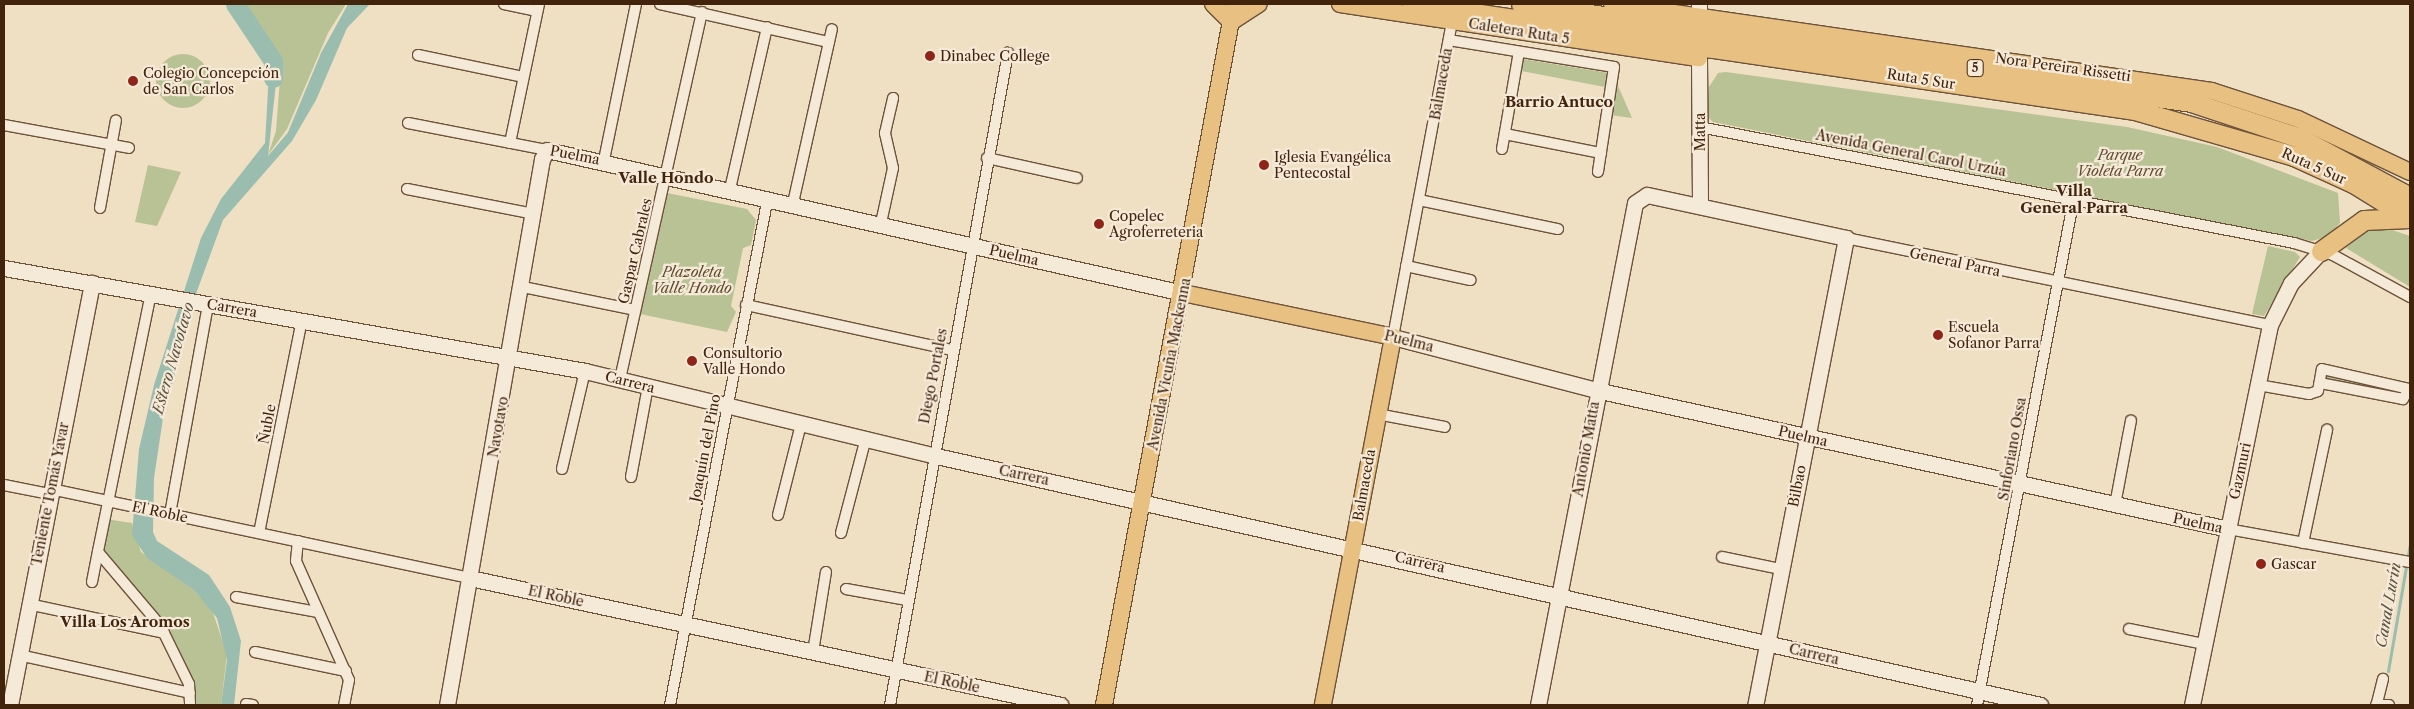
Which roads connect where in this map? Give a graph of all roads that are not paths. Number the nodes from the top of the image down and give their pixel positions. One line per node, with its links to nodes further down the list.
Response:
1 (504, 4): 11 (street)
2 (636, 4): 39 (street)
3 (660, 4): 13 (street)
4 (1212, 4): 15 (main road)
5 (1234, 4): 15 (main road, Avenida Vicuña Mackenna)
6 (1260, 4): 15 (main road)
7 (1340, 4): 14 (main road, Caletera Ruta 5)
8 (1412, 4): 25 (highway, Ruta 5 Sur / 5)
9 (1520, 4): 48 (highway, Ruta 5 Sur / 5)
10 (1612, 4): 12 (main road, Nora Pereira Rissetti)
11 (538, 7): 24 (street)
12 (1699, 9): 40 (main road, Nora Pereira Rissetti)
13 (702, 12): 16 (street); 42 (street, Gaspar Cabrales)
14 (1452, 21): 18 (street, Balmaceda); 23 (main road, Caletera Ruta 5)
15 (1231, 22): 68 (main road, Avenida Vicuña Mackenna)
16 (767, 27): 19 (street); 45 (street)
17 (832, 29): 19 (street)
18 (1449, 40): 20 (street); 50 (street, Balmaceda)
19 (829, 42): 51 (street)
20 (1519, 52): 31 (street); 37 (street)
21 (1008, 54): 38 (street, Diego Portales)
22 (418, 55): 24 (street)
23 (1699, 58): 25 (highway); 30 (street, Matta)
24 (523, 77): 32 (street)
25 (1980, 88): 55 (highway, Ruta 5 Sur / 5)
26 (893, 98): 56 (street)
27 (116, 120): 33 (street)
28 (408, 123): 32 (street, Puelma)
29 (4, 125): 33 (street)
30 (1700, 126): 49 (street, Avenida General Carol Urzúa); 52 (street, Matta)
31 (1505, 134): 36 (street); 37 (street)
32 (510, 143): 35 (street, Puelma)
33 (111, 144): 34 (street); 53 (street)
34 (129, 148)
35 (547, 150): 39 (street, Puelma); 54 (street, Navotavo)
36 (1502, 150)
37 (1601, 153): 41 (street)
38 (987, 158): 43 (street); 59 (street, Diego Portales)
39 (604, 160): 42 (street, Puelma)
40 (2408, 167)
41 (1598, 172)
42 (666, 175): 45 (street, Puelma); 72 (street, Gaspar Cabrales)
43 (1077, 178)
44 (406, 189): 54 (street)
45 (730, 189): 47 (street, Puelma)
46 (1641, 196): 52 (street, General Parra); 83 (street, Antonio Matta)
47 (768, 197): 51 (street, Puelma); 71 (street, Joaquín del Pino)
48 (2410, 197)
49 (2074, 198): 60 (street, Avenida General Carol Urzúa); 64 (street, Sinforiano Ossa)
50 (1419, 200): 57 (street); 61 (street, Balmaceda)
51 (793, 202): 56 (street, Puelma)
52 (1700, 205): 58 (street, General Parra)
53 (100, 208)
54 (534, 214): 66 (street, Navotavo)
55 (2410, 218): 60 (highway)
56 (881, 223): 59 (street, Puelma)
57 (1558, 229)
58 (1846, 238): 64 (street, General Parra); 90 (street, Bilbao)
59 (972, 245): 68 (street, Puelma); 76 (street, Diego Portales)
60 (2321, 251): 69 (street, Avenida General Carol Urzúa); 74 (street, Gazmuri)
61 (1406, 266): 63 (street); 75 (street, Balmaceda)
62 (4, 268): 65 (street, Carrera)
63 (1470, 280)
64 (2057, 282): 74 (street, General Parra); 96 (street, Sinforiano Ossa)
65 (92, 283): 67 (street, Carrera); 97 (street, Teniente Tomás Yavar)
66 (523, 287): 72 (street); 77 (street, Navotavo)
67 (151, 293): 70 (street, Carrera); 98 (street)
68 (1182, 294): 75 (main road, Puelma); 99 (main road, Avenida Vicuña Mackenna)
69 (2410, 296)
70 (204, 303): 73 (street, Carrera); 101 (street)
71 (746, 305): 76 (street); 84 (street, Joaquín del Pino)
72 (635, 310): 79 (street, Gaspar Cabrales)
73 (302, 320): 77 (street, Carrera); 104 (street, Ñuble)
74 (2270, 324): 81 (street, Gazmuri)
75 (1393, 337): 83 (street, Puelma); 85 (main road, Balmaceda)
76 (952, 350): 92 (street, Diego Portales)
77 (510, 359): 78 (street, Carrera); 114 (street, Navotavo)
78 (585, 370): 79 (street, Carrera); 93 (street)
79 (620, 379): 82 (street, Carrera)
80 (2320, 383): 80 (street); 81 (street)
81 (2258, 385): 103 (street, Gazmuri)
82 (648, 386): 84 (street, Carrera); 94 (street)
83 (1596, 390): 90 (street, Puelma); 117 (street, Antonio Matta)
84 (726, 405): 87 (street, Carrera); 122 (street, Joaquín del Pino)
85 (1377, 414): 88 (street); 108 (main road, Balmaceda)
86 (2131, 420): 100 (street)
87 (801, 424): 91 (street, Carrera); 102 (street)
88 (1445, 428)
89 (2327, 430): 107 (street)
90 (1807, 436): 96 (street, Puelma); 112 (street, Bilbao)
91 (866, 438): 92 (street, Carrera); 105 (street)
92 (932, 455): 99 (street, Carrera); 119 (street, Diego Portales)
93 (562, 469)
94 (631, 477)
95 (4, 484): 97 (street, El Roble)
96 (2020, 485): 100 (street, Puelma); 134 (street, Sinforiano Ossa)
97 (51, 492): 98 (street, El Roble); 120 (street, Teniente Tomás Yavar)
98 (108, 500): 101 (street, El Roble); 109 (street)
99 (1143, 500): 108 (street, Carrera); 143 (main road, Avenida Vicuña Mackenna)
100 (2115, 505): 103 (street, Puelma)
101 (165, 513): 104 (street, El Roble)
102 (778, 515)
103 (2228, 528): 107 (street, Puelma); 126 (street, Gazmuri)
104 (259, 533): 106 (street, El Roble)
105 (841, 534)
106 (298, 541): 114 (street, El Roble); 121 (street)
107 (2303, 544): 111 (street, Puelma)
108 (1353, 547): 117 (street, Carrera); 144 (main road, Balmaceda)
109 (98, 552): 115 (street); 124 (street)
110 (1722, 557): 112 (street)
111 (2410, 562)
112 (1780, 568): 125 (street, Bilbao)
113 (826, 572): 128 (street)
114 (470, 578): 122 (street, El Roble); 139 (street, Navotavo)
115 (92, 582)
116 (846, 589): 119 (street)
117 (1560, 595): 125 (street, Carrera); 145 (street, Antonio Matta)
118 (236, 597): 121 (street)
119 (907, 600): 131 (street, Diego Portales)
120 (28, 604): 124 (street); 129 (street, Teniente Tomás Yavar)
121 (317, 612): 130 (street)
122 (686, 624): 128 (street, El Roble); 140 (street, Joaquín del Pino)
123 (2129, 629): 126 (street)
124 (164, 633): 133 (street)
125 (1767, 643): 134 (street, Carrera); 146 (street, Bilbao)
126 (2204, 644): 148 (street, Gazmuri)
127 (255, 652): 130 (street)
128 (813, 652): 131 (street, El Roble)
129 (19, 655): 133 (street); 136 (street, Teniente Tomás Yavar)
130 (346, 671): 138 (street)
131 (897, 671): 141 (street, Diego Portales); 142 (street, El Roble)
132 (2383, 679): 135 (street)
133 (190, 693): 137 (street)
134 (1978, 699): 147 (street, Carrera)
135 (2377, 704): 149 (street)
136 (10, 705)
137 (190, 705)
138 (344, 705)
139 (447, 705)
140 (670, 705)
141 (890, 705)
142 (1061, 705)
143 (1104, 705)
144 (1323, 705)
145 (1538, 705)
146 (1755, 705)
147 (2040, 705)
148 (2192, 705)
149 (2389, 705)

